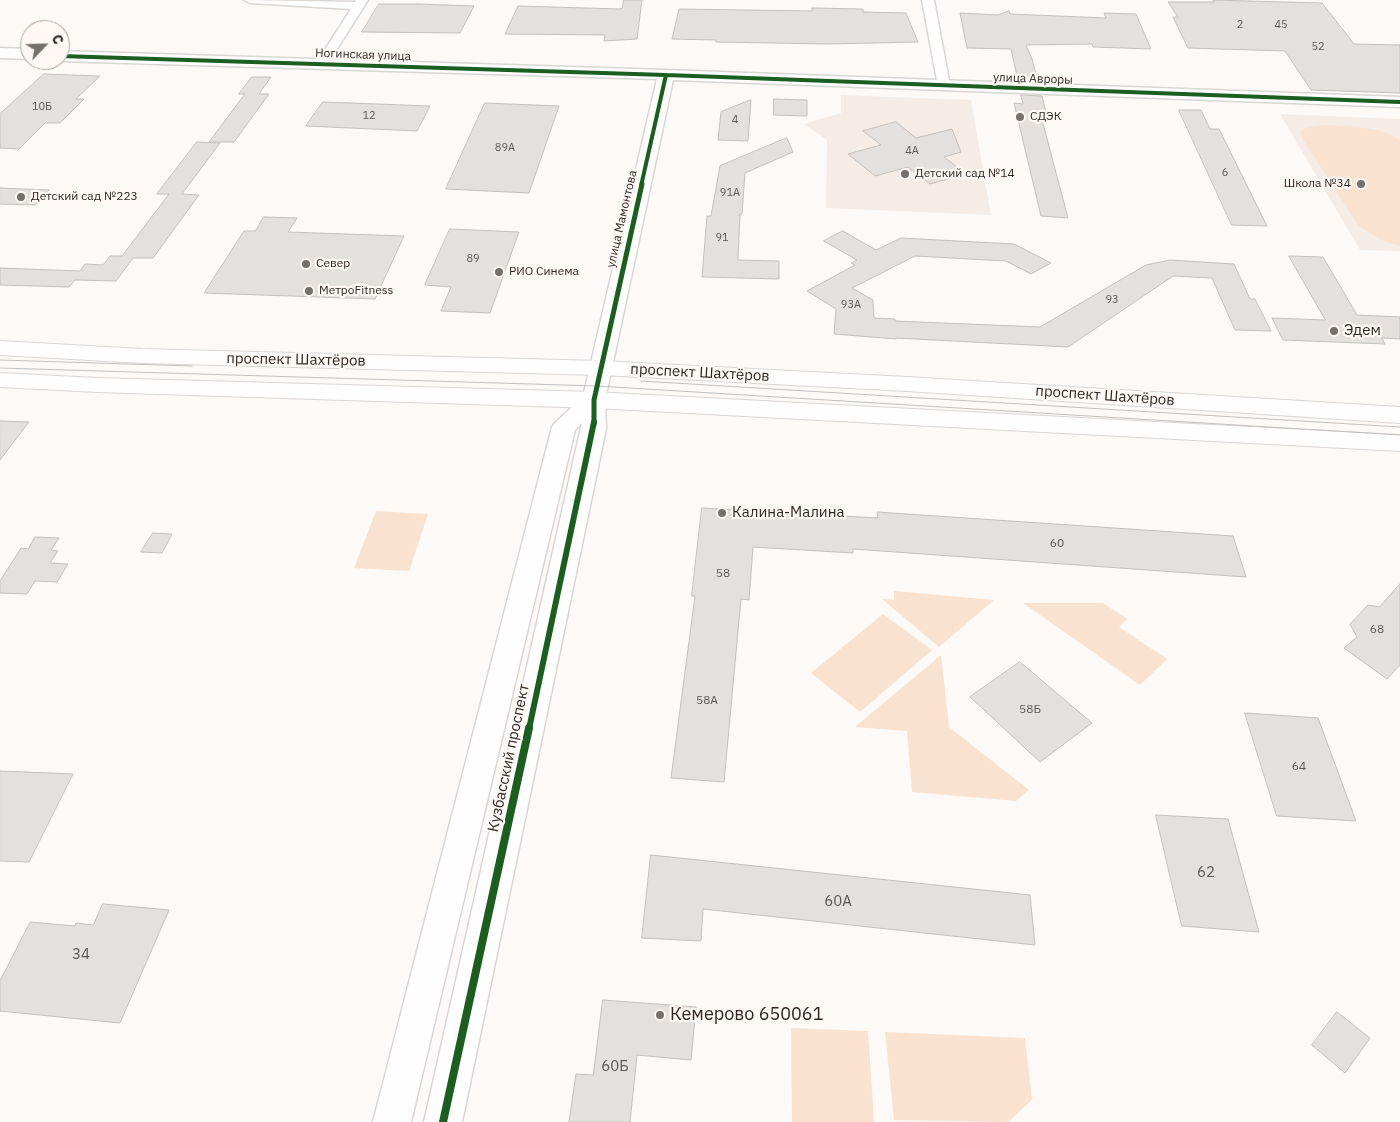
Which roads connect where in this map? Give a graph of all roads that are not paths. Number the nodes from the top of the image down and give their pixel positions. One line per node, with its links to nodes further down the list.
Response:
1 (250, 0): 3 (street)
2 (928, 0): 9 (street)
3 (360, 3): 7 (street)
4 (0, 53): 5 (street)
5 (20, 54)
6 (70, 56): 7 (street, Ногинская улица)
7 (321, 66): 8 (street, Ногинская улица)
8 (666, 75): 9 (street, улица Авроры); 12 (street, улица Мамонтова)
9 (944, 86): 10 (street, улица Авроры)
10 (1400, 102)
11 (0, 348): 12 (main road, проспект Шахтёров)
12 (601, 368): 14 (street, улица Мамонтова); 15 (main road, проспект Шахтёров)
13 (0, 380): 14 (main road, проспект Шахтёров)
14 (594, 400): 16 (main road, проспект Шахтёров); 17 (street, Кузбасский проспект); 18 (street, Кузбасский проспект)
15 (1400, 415)
16 (1400, 443)
17 (392, 1122)
18 (443, 1122)

